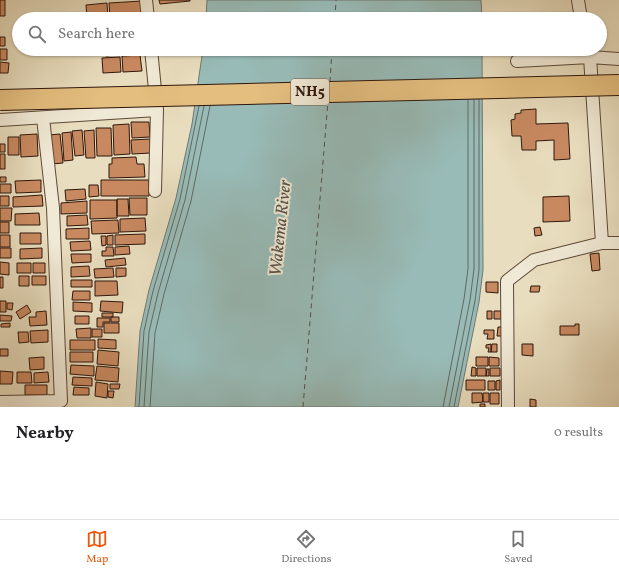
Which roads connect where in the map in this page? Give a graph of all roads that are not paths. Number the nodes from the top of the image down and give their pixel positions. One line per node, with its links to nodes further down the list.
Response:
1 (146, 0): 3 (street)
2 (578, 0): 4 (street)
3 (147, 12)
4 (580, 12)
5 (152, 56): 13 (street)
6 (558, 56): 10 (street)
7 (588, 56): 17 (street)
8 (604, 56): 9 (street)
9 (619, 59)
10 (517, 60)
11 (619, 85): 12 (highway, NH5, bridge)
12 (0, 100)
13 (157, 110): 14 (street); 16 (street)
14 (43, 118): 15 (street); 19 (street)
15 (0, 120)
16 (154, 191)
17 (602, 243): 18 (street); 20 (street)
18 (619, 243)
19 (0, 402)
20 (508, 407)

